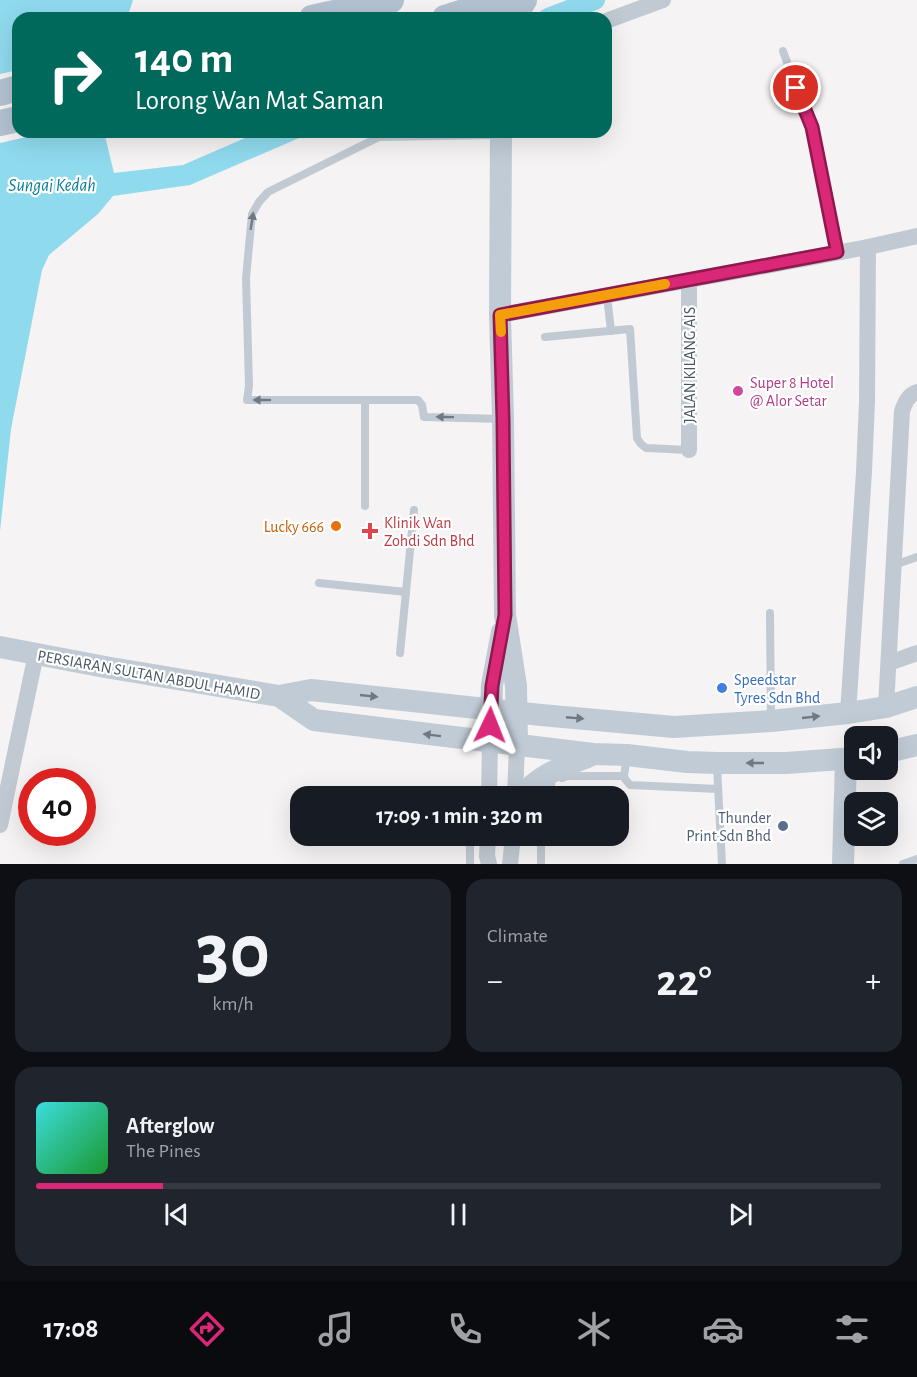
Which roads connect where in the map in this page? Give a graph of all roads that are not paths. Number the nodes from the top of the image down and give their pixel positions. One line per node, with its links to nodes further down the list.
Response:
1 (391, 0): 4 (main road)
2 (663, 0): 6 (street)
3 (484, 7): 5 (main road)
4 (338, 12)
5 (467, 12)
6 (612, 19)
7 (783, 51): 12 (lane)
8 (377, 138): 19 (lane, one-way to 8)
9 (501, 138): 15 (main road)
10 (917, 236): 11 (street)
11 (868, 247): 12 (street); 39 (street)
12 (837, 252): 13 (street)
13 (689, 280): 14 (street); 21 (street, JALAN KILANG AIS)
14 (607, 296): 15 (street); 16 (lane)
15 (500, 315): 20 (main road)
16 (611, 331): 17 (lane); 21 (lane)
17 (545, 337)
18 (917, 392): 25 (street)
19 (364, 400): 20 (lane, one-way to 19); 22 (lane)
20 (503, 419): 29 (main road)
21 (689, 450)
22 (365, 506)
23 (414, 510): 27 (lane)
24 (917, 557): 25 (lane)
25 (894, 565): 33 (street)
26 (319, 583): 27 (lane)
27 (406, 592): 31 (lane)
28 (770, 613): 40 (lane)
29 (505, 615): 37 (main road); 38 (main road)
30 (18, 650): 34 (main road, PERSIARAN SULTAN ABDUL HAMID); 55 (street)
31 (400, 653)
32 (917, 653): 33 (street)
33 (889, 663): 36 (street)
34 (279, 696): 37 (main road, PERSIARAN SULTAN ABDUL HAMID, one-way to 37); 41 (main road, PERSIARAN SULTAN ABDUL HAMID, one-way to 34)
35 (917, 697): 36 (main road, PERSIARAN SULTAN ABDUL HAMID)
36 (886, 707): 39 (main road, PERSIARAN SULTAN ABDUL HAMID)
37 (490, 709): 38 (main road, PERSIARAN SULTAN ABDUL HAMID); 41 (main road)
38 (517, 712): 40 (main road, PERSIARAN SULTAN ABDUL HAMID, one-way to 40); 42 (main road)
39 (848, 713): 40 (main road, PERSIARAN SULTAN ABDUL HAMID, one-way to 39)
40 (771, 721)
41 (490, 742): 42 (main road, PERSIARAN SULTAN ABDUL HAMID); 50 (street)
42 (517, 745): 45 (main road, PERSIARAN SULTAN ABDUL HAMID); 51 (street)
43 (917, 745): 44 (main road)
44 (898, 750)
45 (593, 754): 48 (main road, PERSIARAN SULTAN ABDUL HAMID); 52 (main road)
46 (844, 759): 47 (main road, PERSIARAN SULTAN ABDUL HAMID, one-way to 47)
47 (717, 763): 48 (main road, PERSIARAN SULTAN ABDUL HAMID); 54 (lane)
48 (626, 766): 53 (lane); 54 (lane)
49 (849, 780): 66 (main road)
50 (489, 786)
51 (515, 786)
52 (532, 786)
53 (548, 786)
54 (718, 789): 65 (lane)
55 (0, 825)
56 (470, 846): 61 (lane)
57 (488, 846): 62 (street)
58 (512, 846): 63 (street)
59 (541, 846): 64 (lane)
60 (917, 859): 67 (lane)
61 (470, 864)
62 (489, 864)
63 (510, 864)
64 (541, 864)
65 (722, 864)
66 (843, 864)
67 (903, 864)

